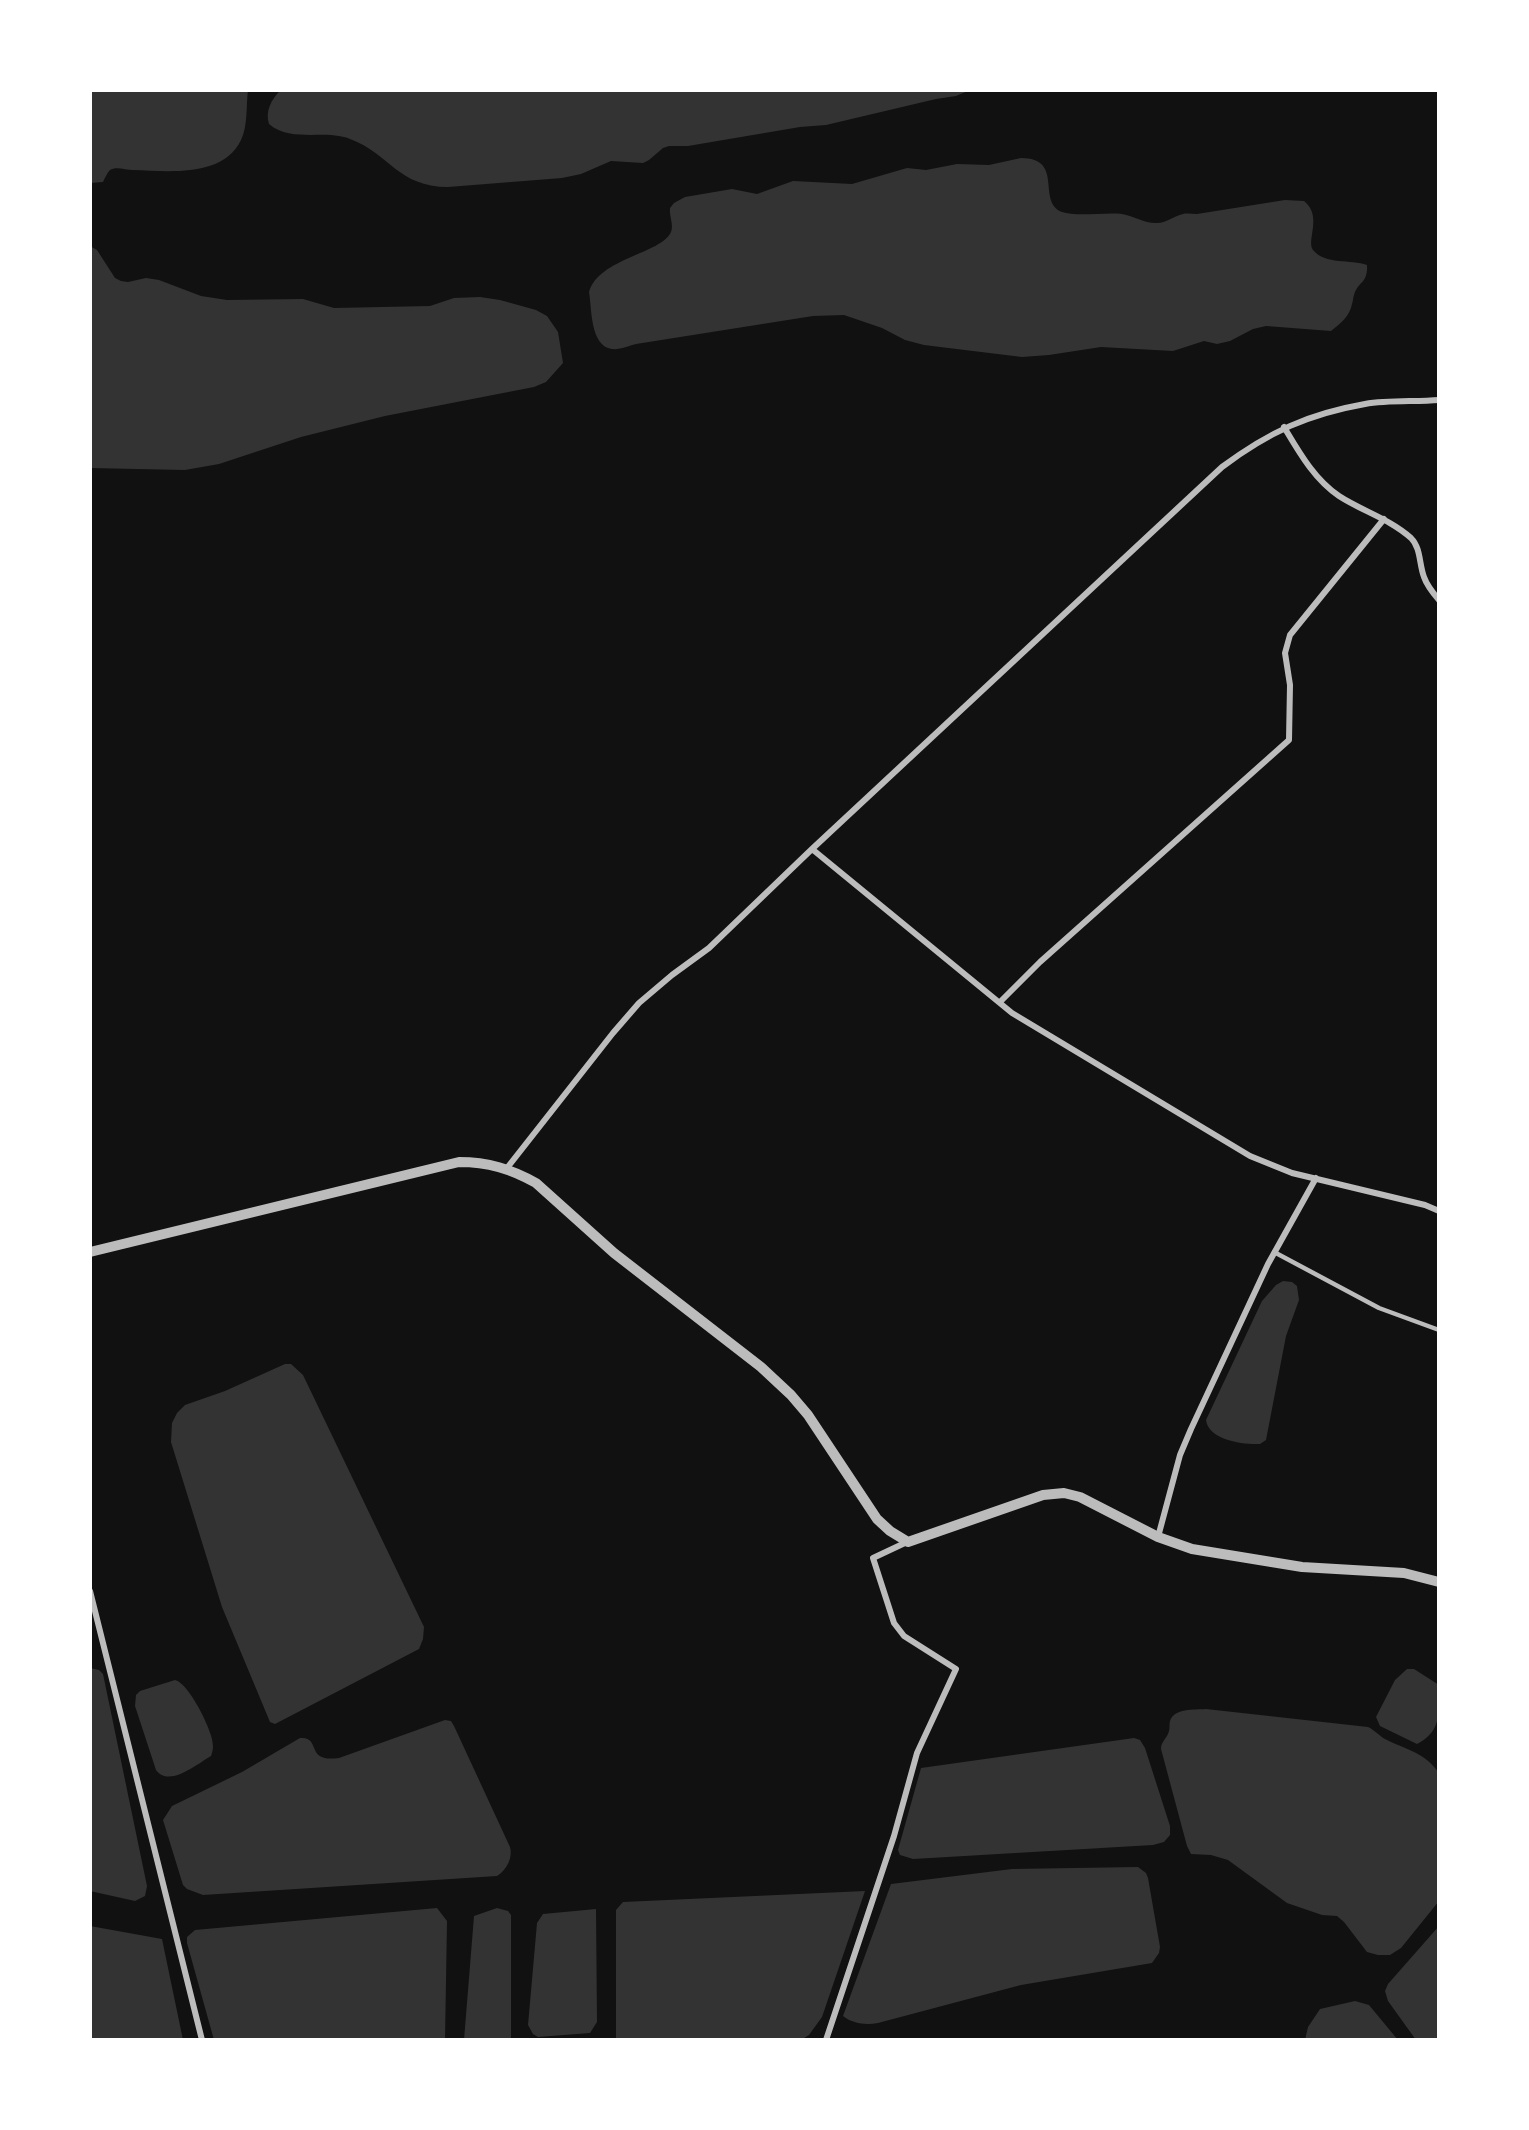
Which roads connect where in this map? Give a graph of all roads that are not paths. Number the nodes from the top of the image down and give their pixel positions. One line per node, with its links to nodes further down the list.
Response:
1 (1439, 400): 2 (street)
2 (1284, 428): 3 (street); 5 (street)
3 (1384, 519): 4 (street); 6 (street)
4 (1439, 600)
5 (812, 849): 6 (street); 7 (street)
6 (1000, 1002): 8 (street)
7 (507, 1168): 10 (street); 14 (street)
8 (1316, 1178): 9 (street); 11 (street)
9 (1439, 1211)
10 (90, 1252)
11 (1275, 1252): 12 (lane); 13 (street)
12 (1439, 1330)
13 (1158, 1537): 14 (street); 15 (street)
14 (908, 1542): 18 (street)
15 (1439, 1582)
16 (90, 1591): 17 (street)
17 (202, 2040)
18 (826, 2040)

